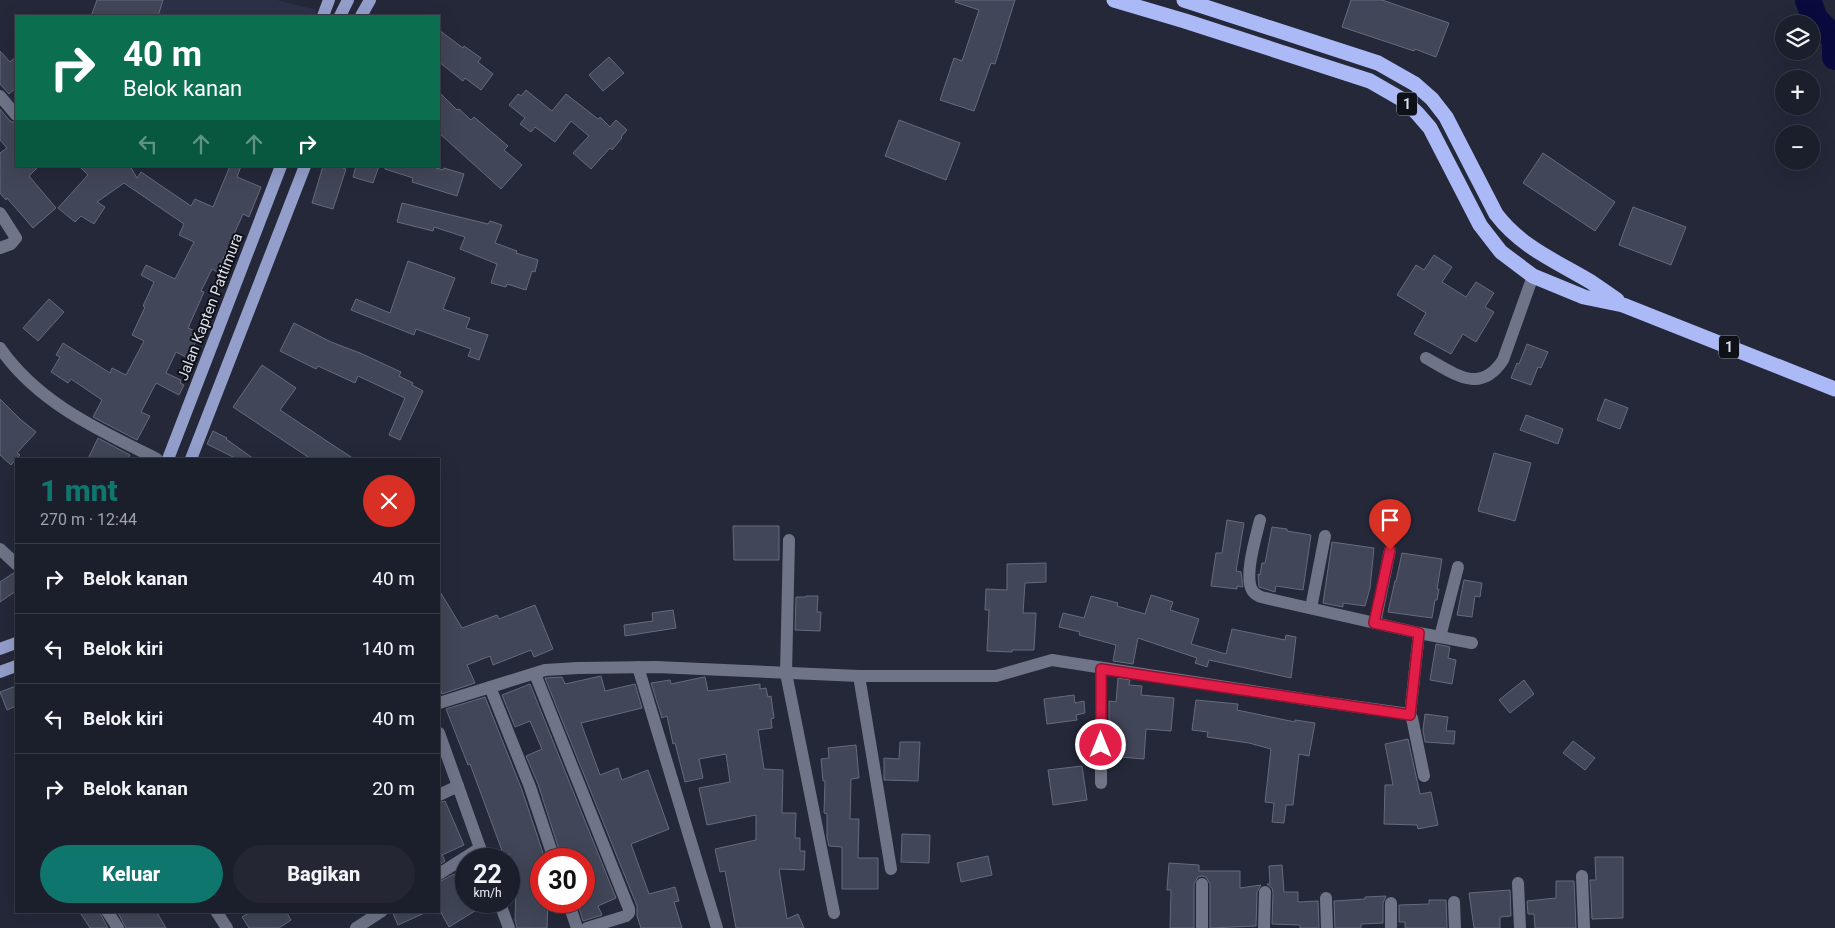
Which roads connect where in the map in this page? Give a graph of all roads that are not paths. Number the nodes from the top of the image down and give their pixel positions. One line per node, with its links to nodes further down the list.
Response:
1 (329, 0): 6 (main road)
2 (348, 0): 7 (main road)
3 (370, 0): 8 (main road)
4 (1114, 0): 15 (highway, 1)
5 (1189, 1): 16 (highway, 1)
6 (324, 15)
7 (340, 15)
8 (362, 15)
9 (0, 96): 10 (street)
10 (15, 114)
11 (281, 167): 17 (main road, Jalan Kapten Pattimura)
12 (305, 167): 18 (main road)
13 (0, 213): 14 (street)
14 (0, 248)
15 (1533, 276): 16 (highway, 1); 20 (street)
16 (1623, 305): 21 (highway, 1)
17 (222, 319): 18 (main road); 23 (main road, Jalan Kapten Pattimura)
18 (241, 331): 24 (main road)
19 (0, 348): 22 (street)
20 (1426, 358)
21 (1835, 389)
22 (155, 458)
23 (168, 458)
24 (191, 458)
25 (1260, 520): 32 (street)
26 (1325, 536): 32 (street)
27 (789, 540): 43 (street)
28 (0, 549): 30 (street)
29 (1390, 550): 33 (street)
30 (15, 563)
31 (1458, 567): 35 (street)
32 (1311, 608): 33 (street)
33 (1374, 623): 34 (street)
34 (1419, 633): 35 (street); 48 (street)
35 (1440, 637): 37 (street)
36 (15, 643): 38 (main road)
37 (1472, 643)
38 (0, 649)
39 (15, 666): 42 (main road)
40 (638, 667): 43 (street); 44 (street); 78 (street)
41 (1101, 669): 45 (street); 48 (street); 51 (street)
42 (0, 672)
43 (786, 673): 45 (street); 71 (street)
44 (535, 674): 46 (street); 77 (street)
45 (859, 676): 57 (street)
46 (490, 687): 47 (street); 55 (street)
47 (440, 702)
48 (1410, 715): 50 (street)
49 (440, 736): 52 (street)
50 (1424, 776)
51 (1101, 783)
52 (458, 786): 53 (street); 54 (street)
53 (440, 795)
54 (480, 848)
55 (550, 848)
56 (455, 866): 58 (street)
57 (891, 869)
58 (440, 874)
59 (1582, 876): 85 (street)
60 (1518, 883): 84 (street)
61 (1202, 884): 79 (street)
62 (1265, 892): 80 (street)
63 (1326, 898): 81 (street)
64 (1454, 902): 83 (street)
65 (1391, 903): 82 (street)
66 (108, 913): 72 (street)
67 (217, 913): 73 (street)
68 (379, 913): 74 (street)
69 (504, 913): 75 (street)
70 (572, 913): 76 (street)
71 (834, 913)
72 (118, 928)
73 (226, 928)
74 (356, 928)
75 (509, 928)
76 (577, 928)
77 (587, 928)
78 (717, 928)
79 (1202, 928)
80 (1264, 928)
81 (1327, 928)
82 (1391, 928)
83 (1455, 928)
84 (1520, 928)
85 (1584, 928)

